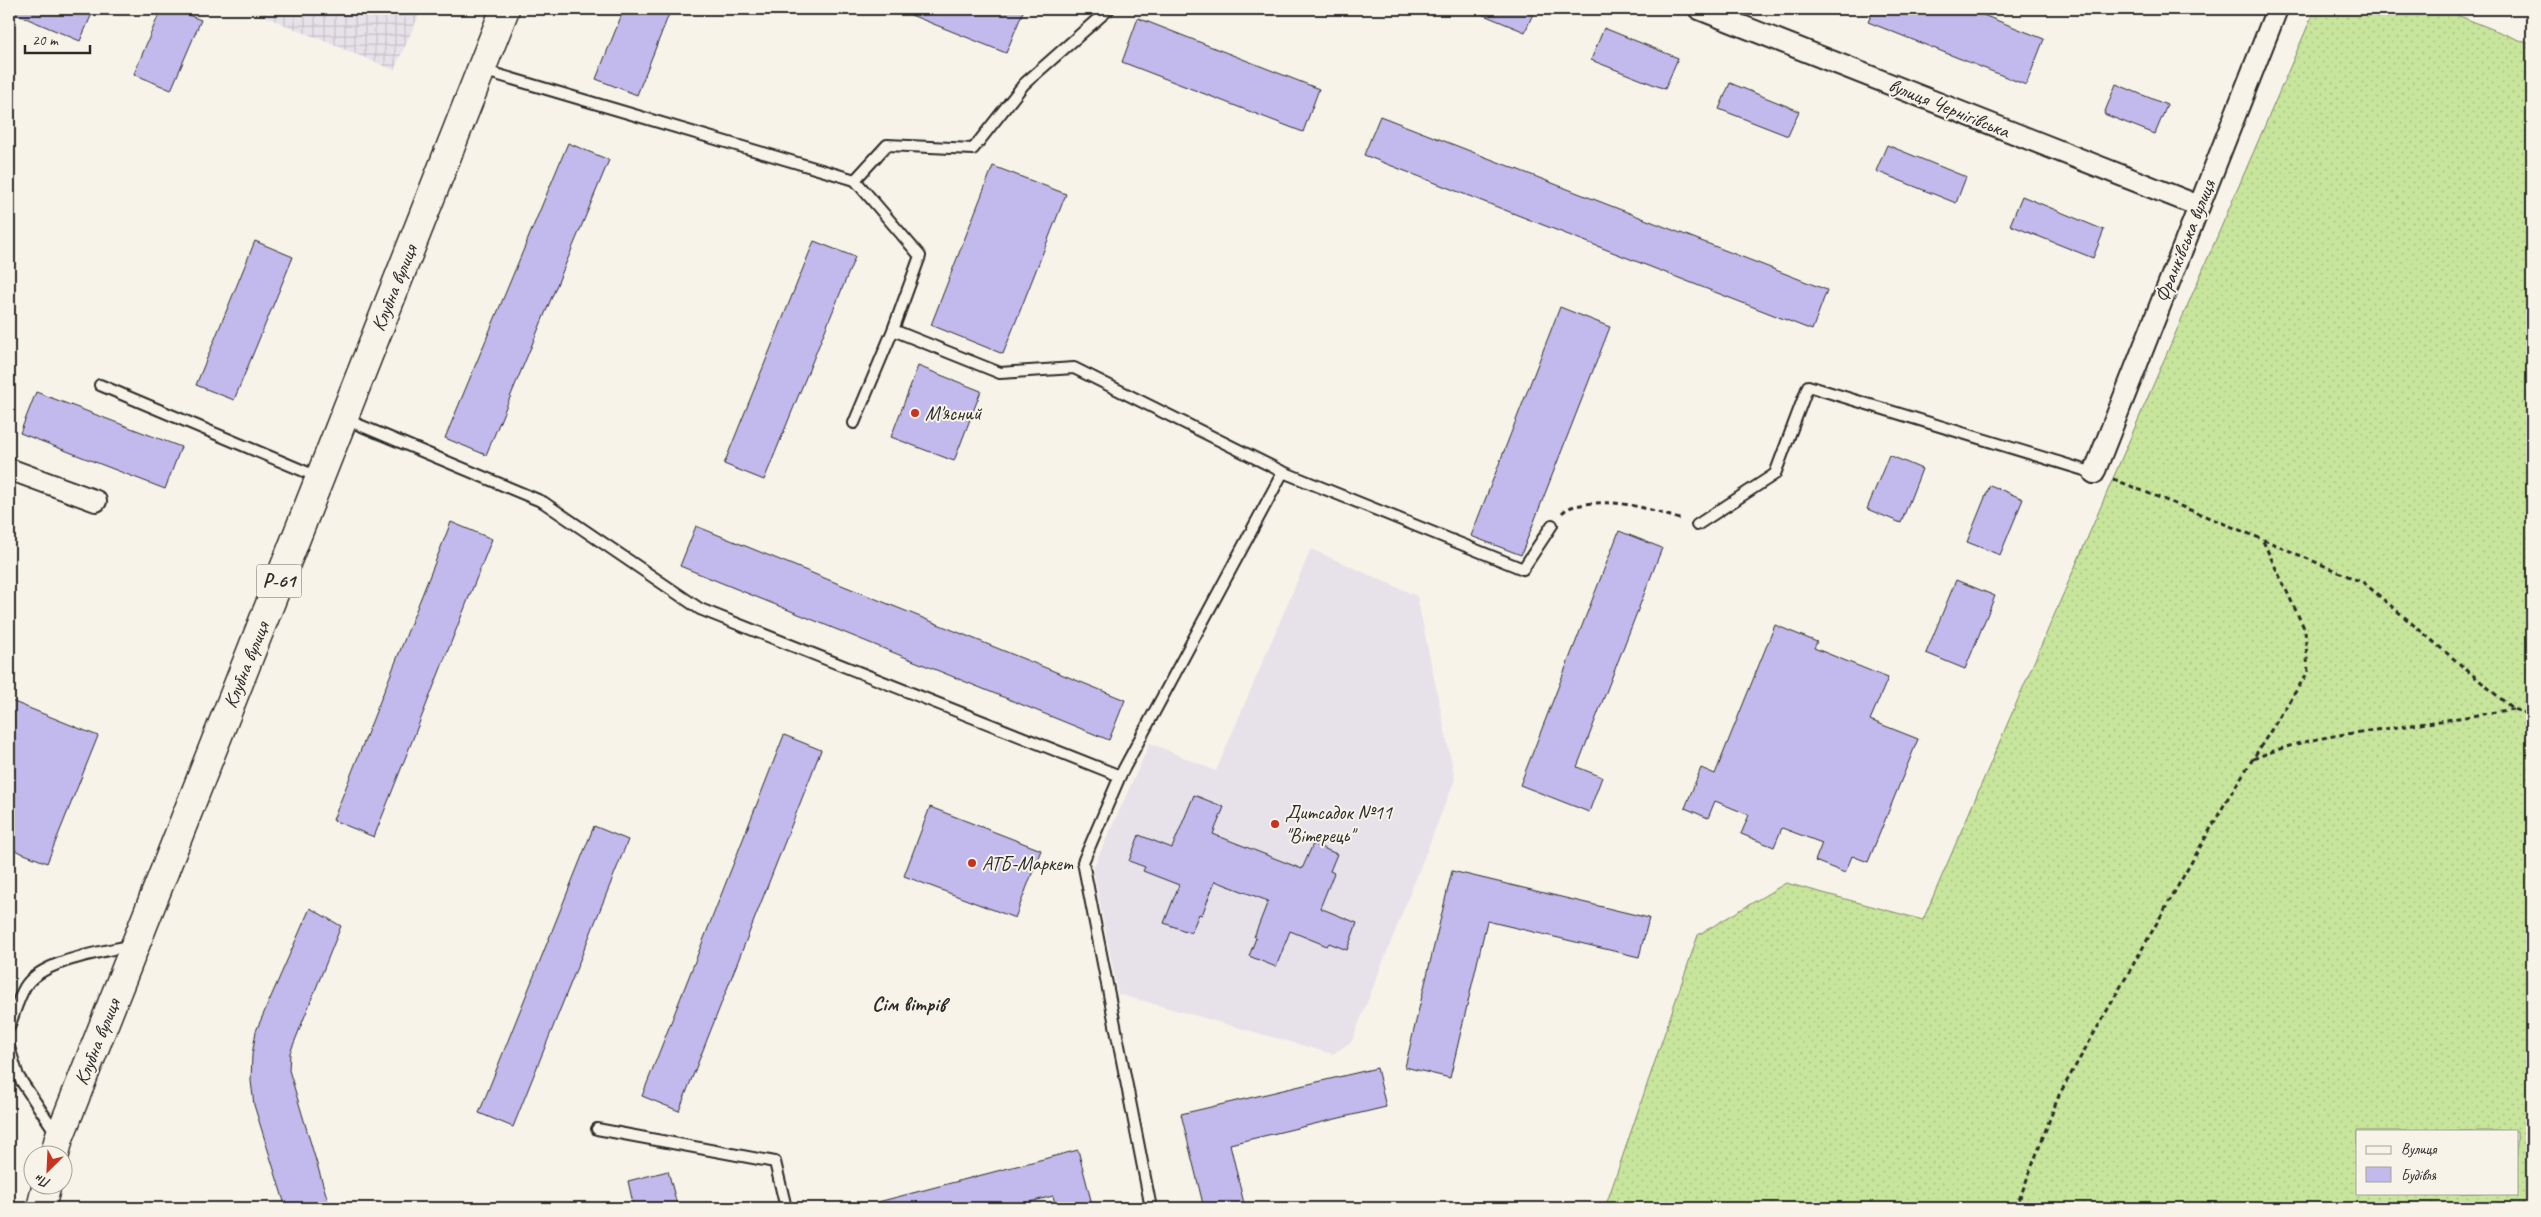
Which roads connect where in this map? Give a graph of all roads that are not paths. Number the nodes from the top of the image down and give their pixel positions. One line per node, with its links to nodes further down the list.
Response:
1 (505, 9): 5 (main road, Клубна вулиця / Р-61)
2 (1109, 9): 6 (lane)
3 (1699, 9): 7 (street, вулиця Чернігівська)
4 (2277, 9): 7 (street, Франківська вулиця)
5 (481, 70): 6 (lane); 10 (main road, Клубна вулиця / Р-61)
6 (855, 180): 8 (lane)
7 (2199, 206): 14 (street, Франківська вулиця)
8 (893, 330): 11 (lane); 13 (lane)
9 (100, 385): 15 (lane)
10 (343, 419): 15 (main road, Клубна вулиця / Р-61); 19 (lane)
11 (854, 423)
12 (9, 469): 16 (street)
13 (1282, 472): 17 (lane); 19 (lane)
14 (2094, 473): 18 (lane)
15 (320, 477): 20 (main road, Клубна вулиця / Р-61)
16 (96, 501)
17 (1552, 524)
18 (1697, 525)
19 (1120, 776): 29 (lane)
20 (136, 944): 21 (lane); 25 (main road, Клубна вулиця / Р-61)
21 (9, 1027)
22 (9, 1047): 24 (lane)
23 (597, 1129): 28 (lane)
24 (56, 1144)
25 (58, 1144)
26 (44, 1194): 27 (main road)
27 (41, 1208)
28 (786, 1208)
29 (1152, 1208)

